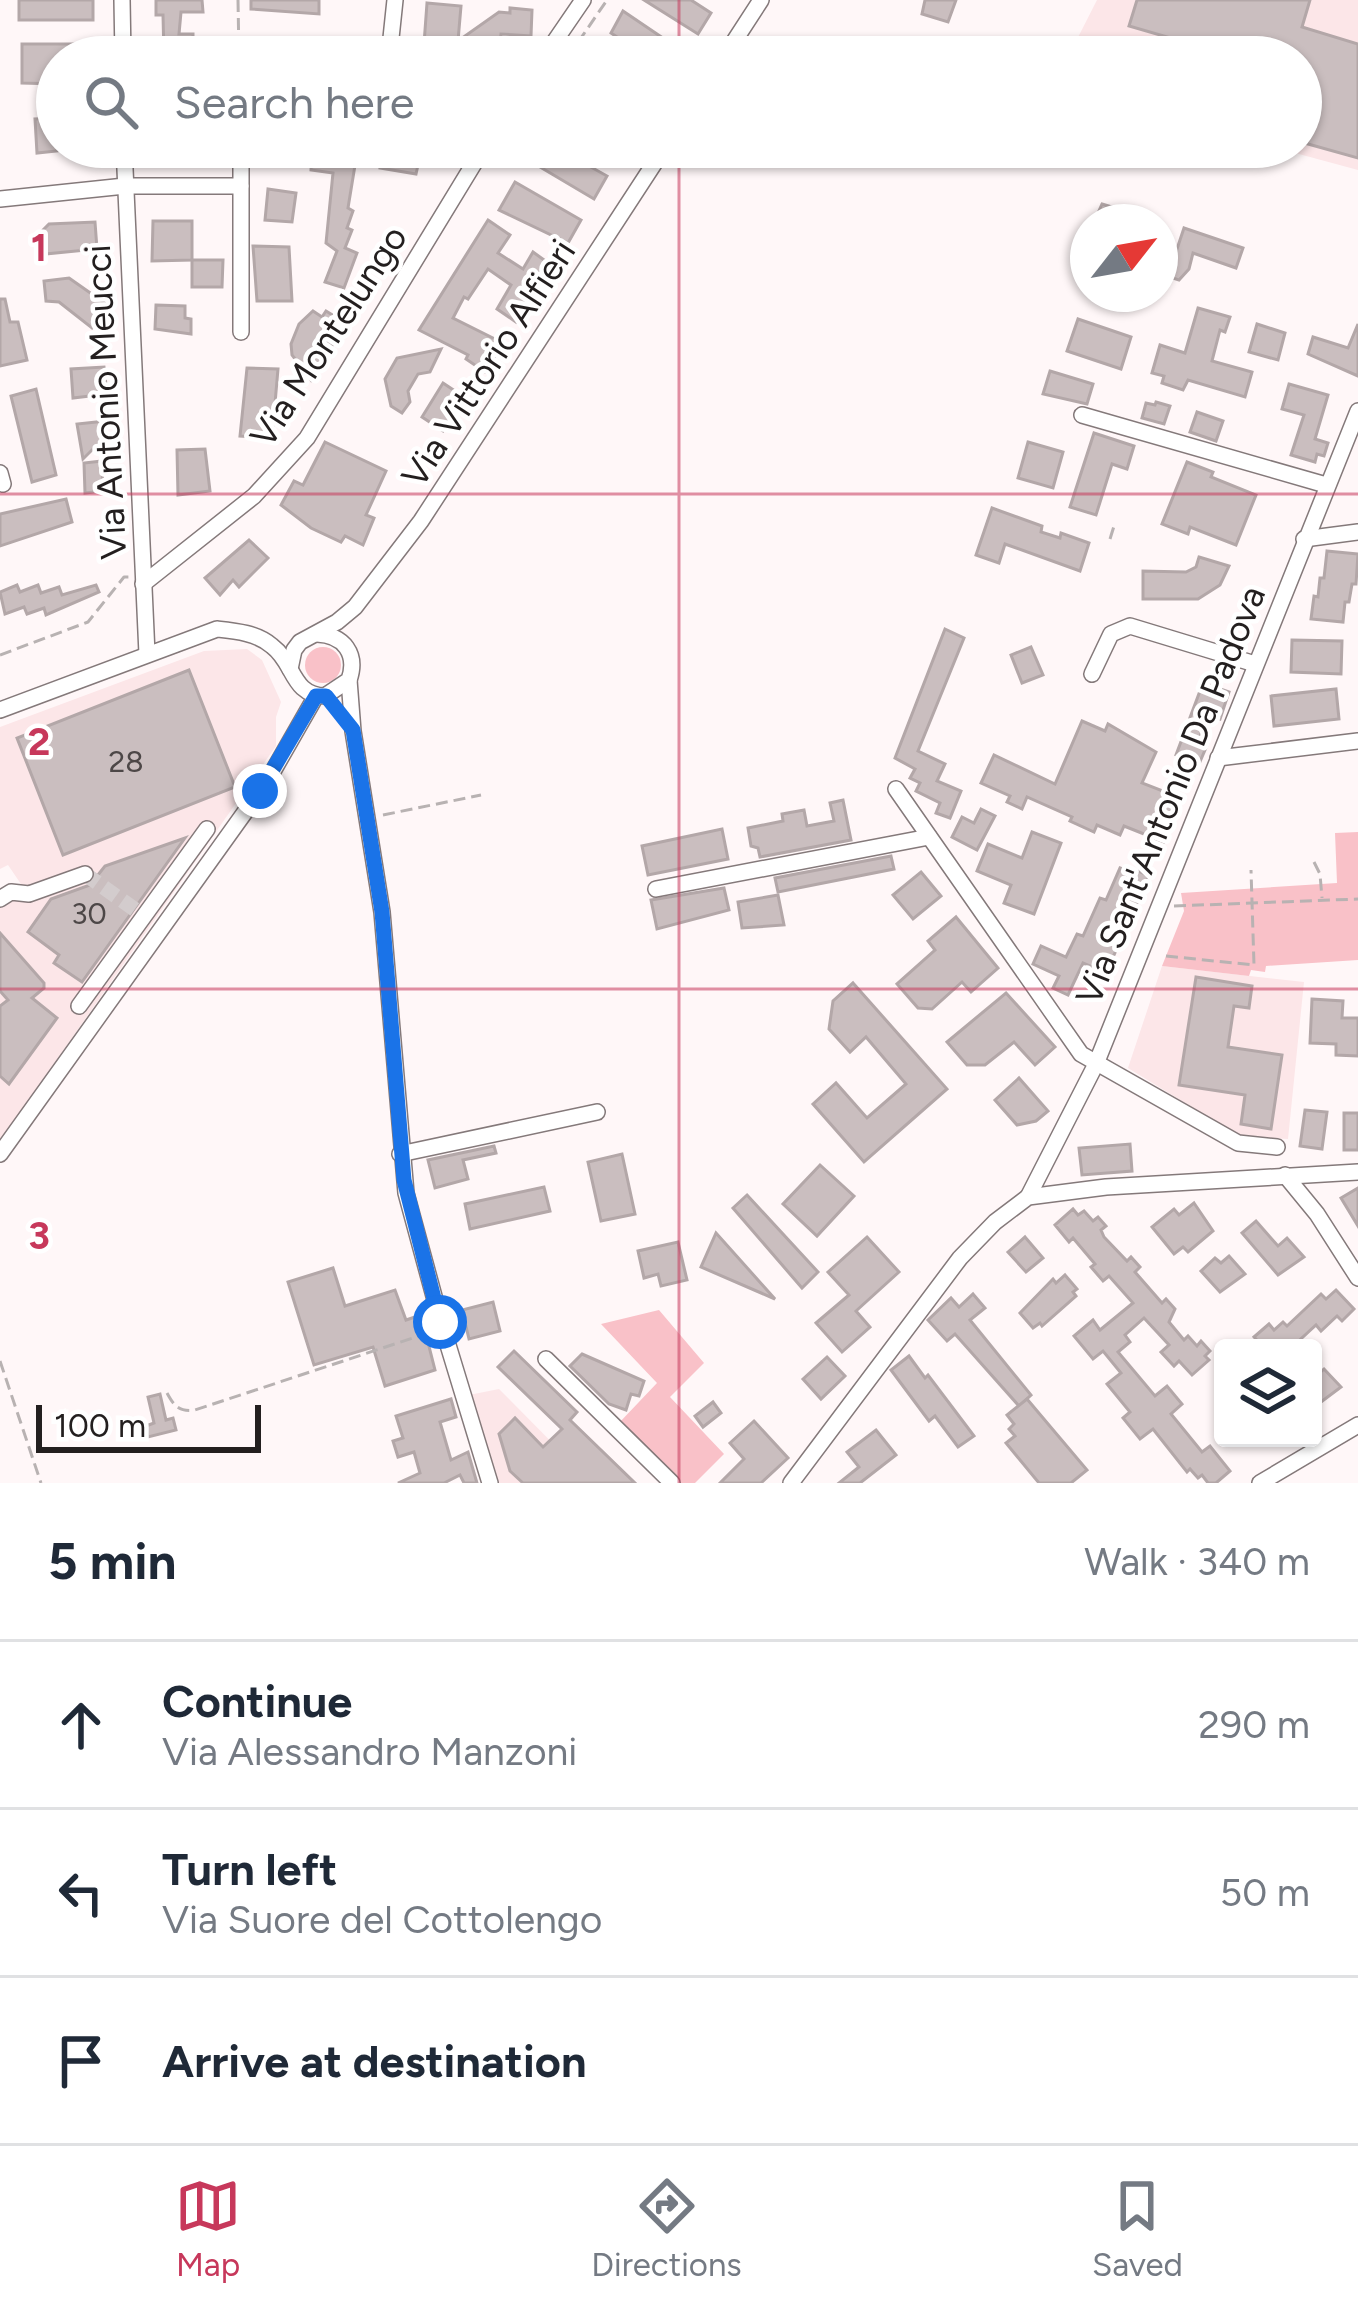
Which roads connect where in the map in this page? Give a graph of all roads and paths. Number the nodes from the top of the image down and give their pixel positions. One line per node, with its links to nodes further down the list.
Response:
1 (122, 0): 7 (street)
2 (238, 0): 8 (path)
3 (394, 0): 9 (street)
4 (583, 0): 10 (street)
5 (608, 0): 11 (path)
6 (761, 0): 12 (street)
7 (123, 36)
8 (239, 36)
9 (391, 36)
10 (558, 36)
11 (583, 36)
12 (738, 36)
13 (124, 168): 18 (street, Via Antonio Meucci)
14 (241, 168): 17 (street)
15 (471, 168): 28 (street, Via Montelungo)
16 (651, 168): 29 (street, Via Vittorio Alfieri)
17 (241, 185): 18 (street); 20 (street)
18 (124, 186): 19 (street); 28 (street, Via Antonio Meucci)
19 (0, 199)
20 (241, 332)
21 (1082, 415): 23 (street)
22 (1357, 416): 23 (street, Via Sant'Antonio Da Padova)
23 (1326, 485): 27 (street, Via Sant'Antonio Da Padova)
24 (1115, 523): 26 (path)
25 (1358, 532): 27 (street)
26 (1111, 539)
27 (1304, 539): 35 (street, Via Sant'Antonio Da Padova)
28 (143, 580): 33 (street, Via Antonio Meucci); 34 (path)
29 (355, 607): 30 (street, Via Vittorio Alfieri); 32 (street, Via Vittorio Alfieri)
30 (313, 635): 31 (street); 32 (street); 36 (street)
31 (256, 637): 33 (street); 36 (street)
32 (344, 643): 38 (street)
33 (147, 654): 41 (street)
34 (0, 655)
35 (1255, 664): 37 (street); 45 (street, Via Sant'Antonio Da Padova)
36 (290, 669): 39 (street)
37 (1092, 674)
38 (349, 680): 40 (street); 42 (street)
39 (298, 686): 40 (street); 43 (street)
40 (321, 696): 42 (street); 43 (street)
41 (0, 710)
42 (353, 730): 48 (street)
43 (294, 736): 65 (street)
44 (1358, 741): 45 (street)
45 (1218, 758): 58 (street, Via Sant'Antonio Da Padova)
46 (896, 789): 50 (street)
47 (482, 795): 48 (path)
48 (368, 818): 66 (street)
49 (207, 829): 61 (street)
50 (929, 837): 54 (street); 62 (street)
51 (1314, 862): 57 (path)
52 (1251, 871): 59 (path)
53 (85, 874): 55 (street)
54 (656, 889)
55 (6, 896)
56 (1358, 898): 57 (path)
57 (1322, 900): 59 (path)
58 (1160, 902): 59 (path); 62 (street, Via Sant'Antonio Da Padova)
59 (1252, 903): 60 (path)
60 (1166, 956)
61 (79, 1006)
62 (1096, 1064): 64 (street); 70 (street, Via Sant'Antonio Da Padova)
63 (597, 1112): 66 (street)
64 (1277, 1147)
65 (0, 1154)
66 (400, 1154): 73 (street)
67 (1358, 1172): 68 (street)
68 (1314, 1174): 69 (street); 71 (street)
69 (1285, 1175): 70 (street); 71 (street)
70 (1028, 1197): 81 (street)
71 (1316, 1214): 72 (street)
72 (1358, 1278)
73 (442, 1328): 76 (path); 79 (street)
74 (546, 1359): 80 (street)
75 (0, 1361): 78 (path)
76 (166, 1393)
77 (1358, 1425): 82 (street)
78 (40, 1483)
79 (490, 1483)
80 (672, 1483)
81 (791, 1483)
82 (1260, 1483)

